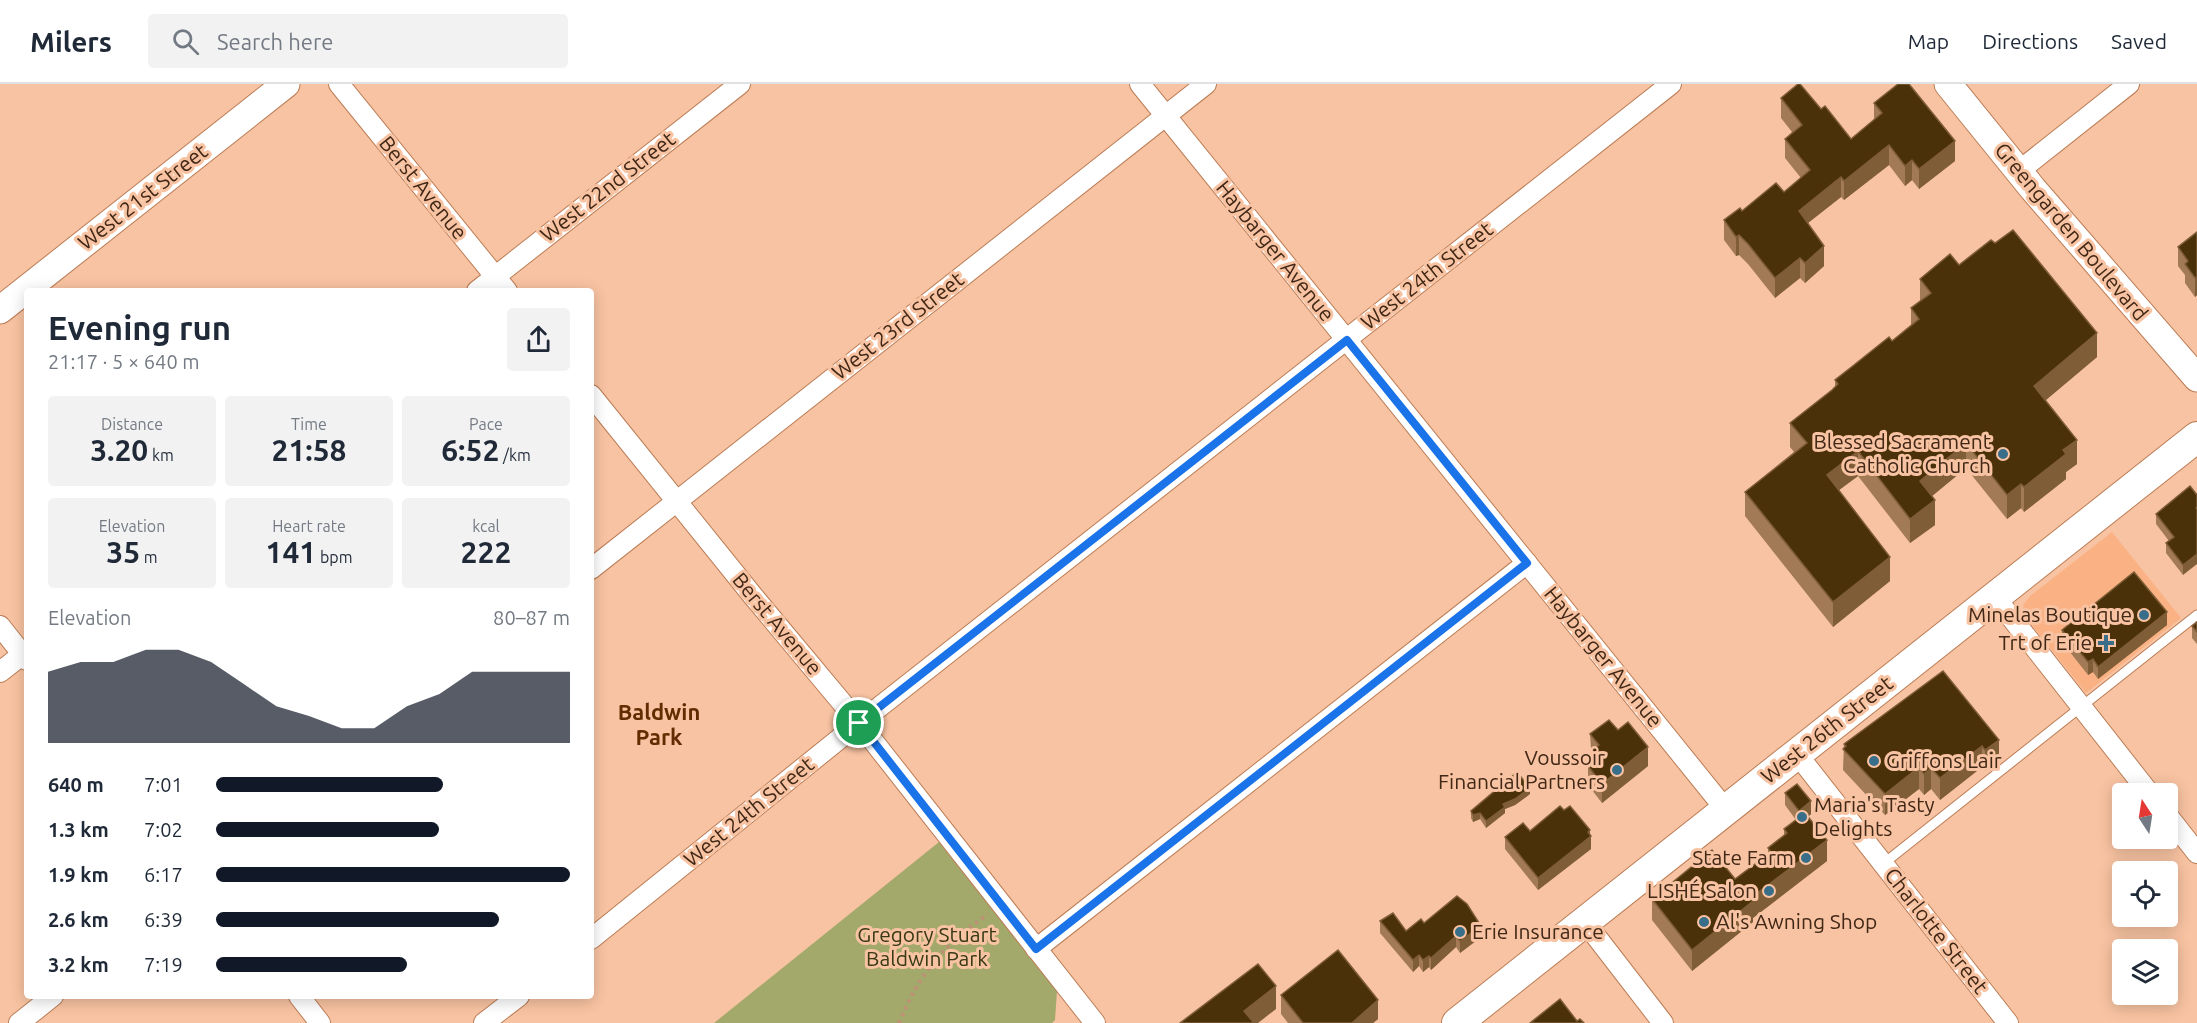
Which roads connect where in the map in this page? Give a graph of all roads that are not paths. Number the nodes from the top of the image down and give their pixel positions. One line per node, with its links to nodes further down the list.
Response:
1 (286, 84): 12 (street, West 21st Street)
2 (339, 84): 11 (street, Berst Avenue)
3 (740, 84): 11 (street, West 22nd Street)
4 (1140, 84): 9 (street, Haybarger Avenue)
5 (1206, 84): 9 (street, West 23rd Street)
6 (1671, 84): 15 (street, West 24th Street)
7 (1948, 84): 10 (street, Greengarden Boulevard)
8 (2129, 84): 10 (street)
9 (1166, 115): 15 (street, Haybarger Avenue); 19 (street, West 23rd Street)
10 (2019, 171): 16 (street, Greengarden Boulevard)
11 (501, 284)
12 (28, 288)
13 (24, 291): 14 (street, West 21st Street)
14 (0, 310)
15 (1347, 340): 20 (street, Haybarger Avenue); 29 (street, West 24th Street)
16 (2197, 378)
17 (594, 399): 19 (street, Berst Avenue)
18 (2197, 437): 22 (main road, West 26th Street)
19 (677, 502): 21 (street, West 23rd Street); 29 (street, Berst Avenue)
20 (1527, 563): 32 (street, Haybarger Avenue); 38 (street)
21 (594, 567)
22 (1995, 597): 28 (street); 30 (main road, West 26th Street)
23 (2197, 615): 28 (lane)
24 (0, 626): 25 (street)
25 (24, 654)
26 (24, 656): 27 (street)
27 (0, 672)
28 (2081, 706): 31 (street); 35 (lane)
29 (859, 723): 37 (street, West 24th Street); 38 (street, Berst Avenue)
30 (1797, 754): 32 (main road, West 26th Street); 35 (street, Charlotte Street)
31 (2141, 783)
32 (1726, 810): 36 (main road, West 26th Street)
33 (2178, 829): 34 (street)
34 (2197, 853)
35 (1883, 864): 48 (street, Charlotte Street)
36 (1585, 922): 46 (main road, West 26th Street); 47 (street)
37 (594, 937)
38 (1036, 949): 45 (street, Berst Avenue)
39 (49, 999): 42 (street)
40 (301, 999): 43 (street)
41 (515, 999): 44 (street)
42 (19, 1023)
43 (321, 1023)
44 (484, 1023)
45 (1095, 1023)
46 (1458, 1023)
47 (1663, 1023)
48 (2008, 1023)

